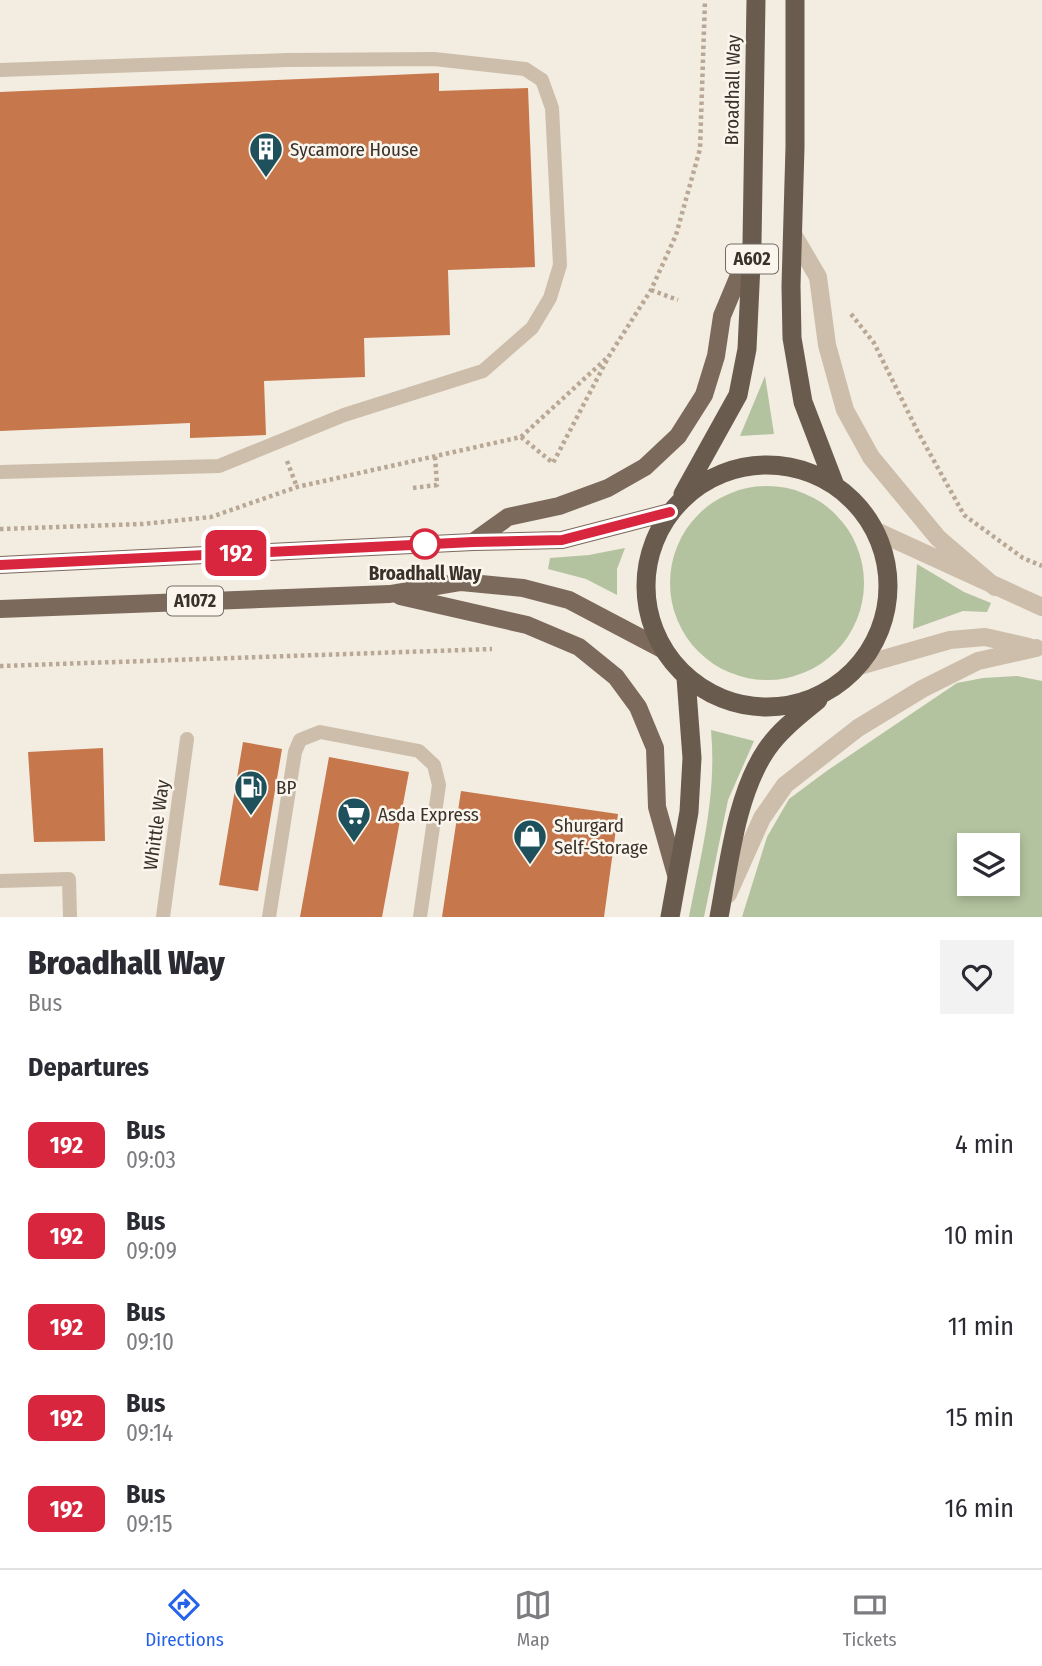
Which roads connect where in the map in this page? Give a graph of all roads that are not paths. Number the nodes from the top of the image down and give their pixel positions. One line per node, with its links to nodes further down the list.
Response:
1 (756, 0): 5 (highway, Broadhall Way / A602)
2 (795, 0): 4 (highway, A602)
3 (0, 70): 6 (lane)
4 (794, 236): 7 (highway, A602); 12 (street)
5 (752, 243): 8 (highway, Broadhall Way / A602); 10 (main road)
6 (0, 472)
7 (834, 483): 8 (highway); 9 (highway)
8 (674, 506): 10 (main road); 17 (highway)
9 (876, 531): 12 (street); 18 (highway)
10 (473, 542): 11 (main road)
11 (0, 565)
12 (995, 587): 14 (street)
13 (390, 594): 15 (main road, A1072); 17 (main road, A1072); 23 (main road)
14 (1042, 607)
15 (0, 609)
16 (1039, 648): 18 (street); 24 (street)
17 (662, 649): 19 (highway)
18 (859, 666): 20 (highway)
19 (686, 678): 20 (highway); 23 (highway)
20 (835, 686): 24 (highway)
21 (187, 739): 26 (lane, Whittle Way)
22 (0, 881): 25 (lane)
23 (678, 881): 29 (highway)
24 (719, 916)
25 (70, 917)
26 (163, 917)
27 (269, 917): 28 (lane)
28 (420, 917)
29 (670, 917)

